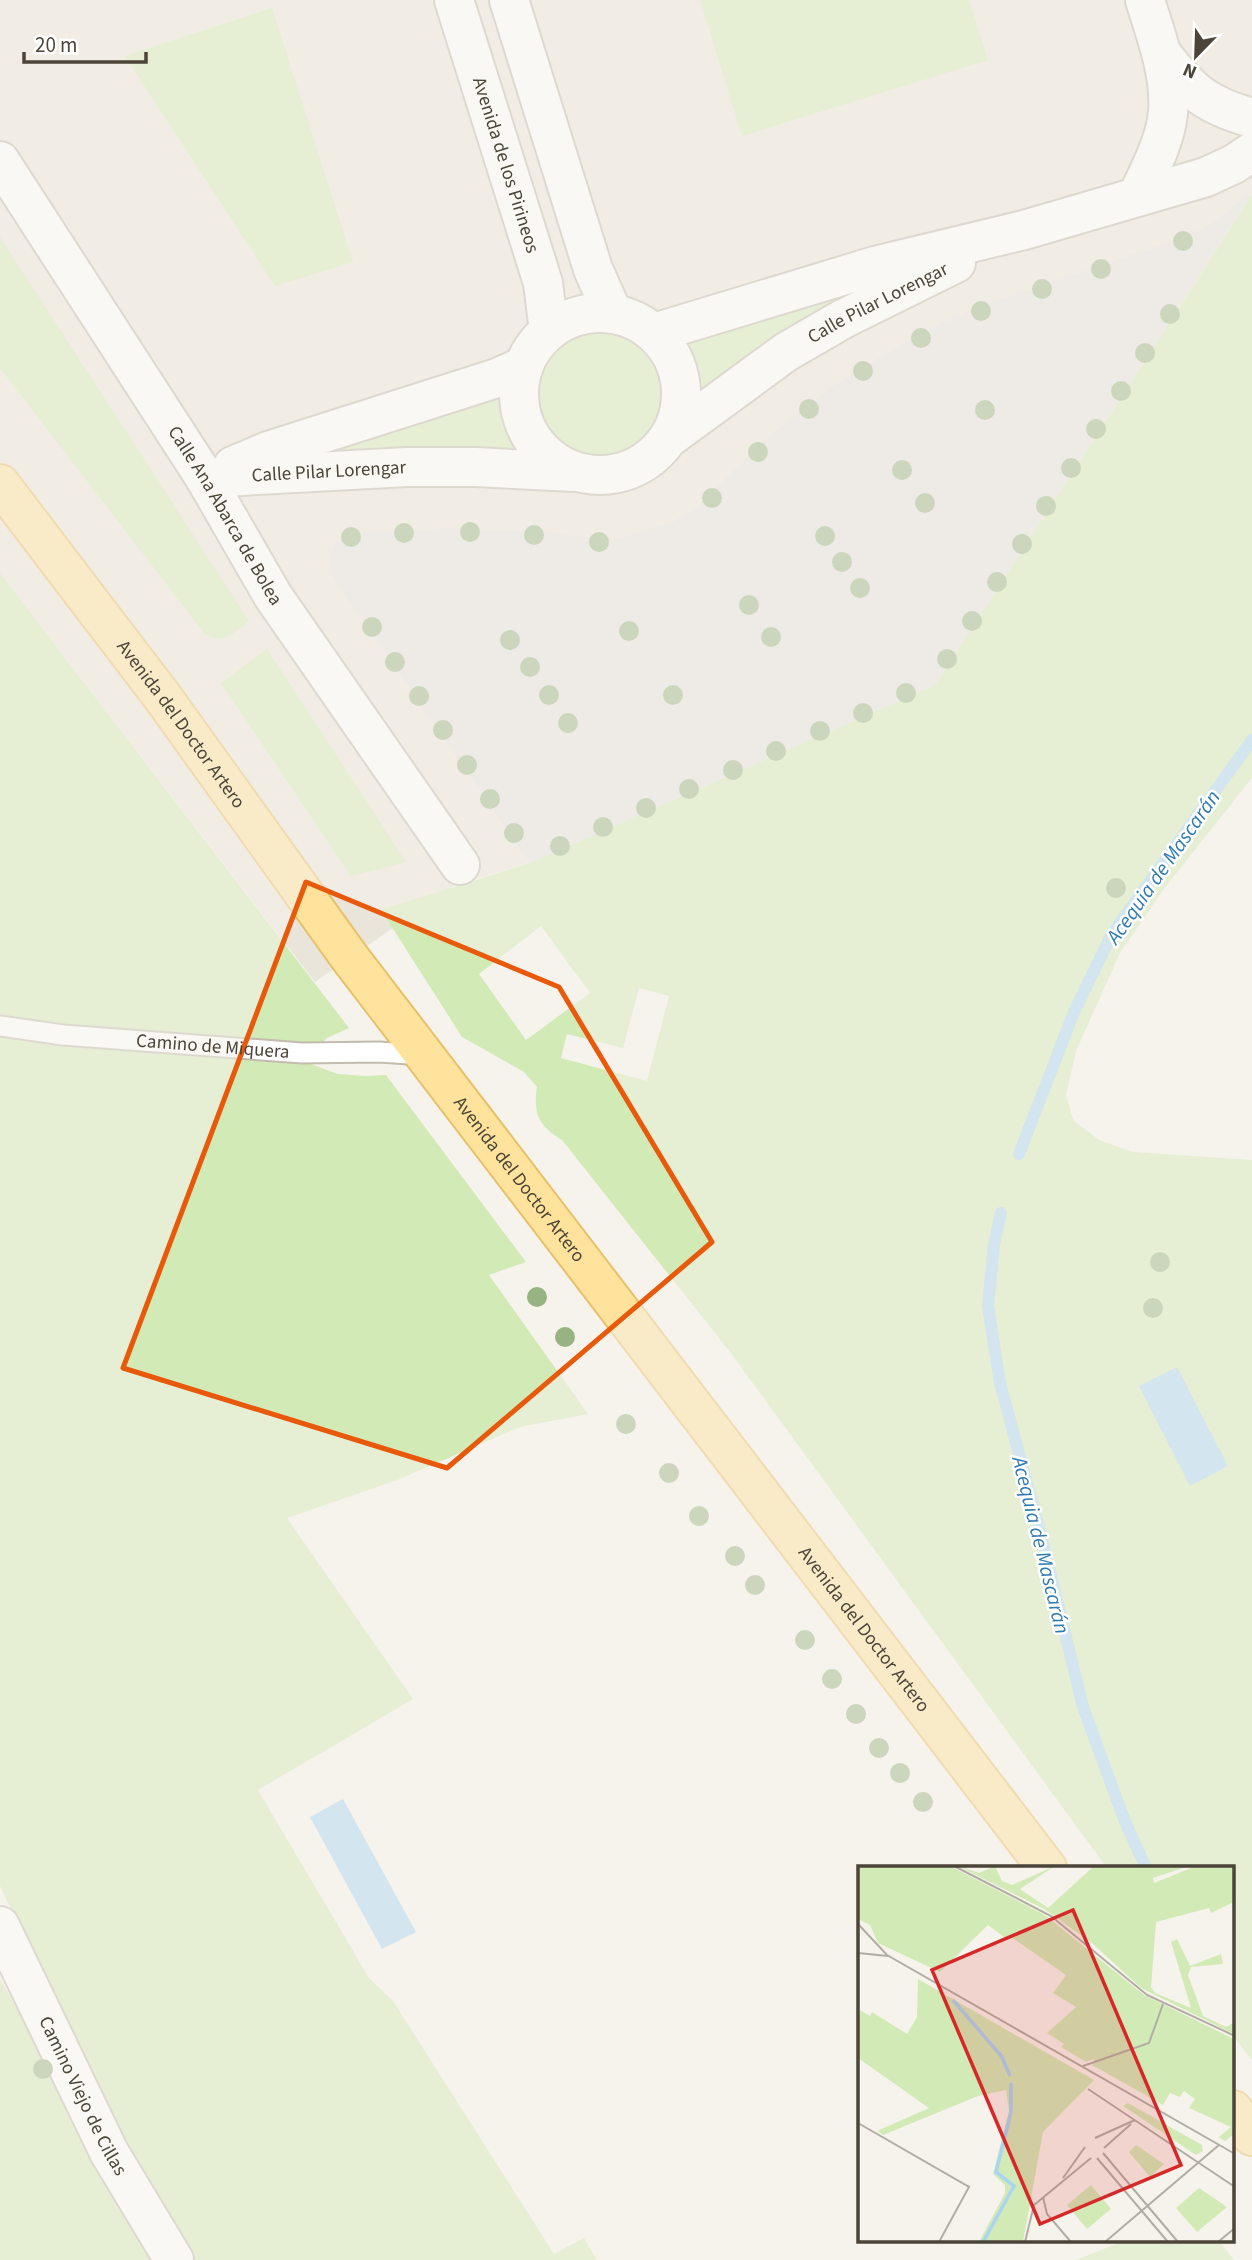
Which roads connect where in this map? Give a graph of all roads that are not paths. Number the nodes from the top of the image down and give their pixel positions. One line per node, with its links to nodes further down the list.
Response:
1 (454, 0): 11 (street, Avenida de los Pirineos)
2 (509, 0): 10 (street)
3 (1145, 0): 4 (street)
4 (1162, 54): 5 (street); 8 (street)
5 (1252, 118)
6 (1252, 152): 8 (street, Calle Pilar Lorengar)
7 (0, 162): 16 (street, Calle Ana Abarca de Bolea)
8 (1138, 195): 9 (street, Calle Pilar Lorengar)
9 (1024, 230): 12 (street, Calle Pilar Lorengar); 14 (street, Calle Pilar Lorengar)
10 (613, 314): 11 (street); 12 (street)
11 (549, 331): 13 (street)
12 (654, 333): 14 (street)
13 (524, 366): 15 (street); 16 (street, Calle Pilar Lorengar)
14 (670, 437): 15 (street)
15 (580, 473): 16 (street, Calle Pilar Lorengar)
16 (205, 478): 18 (street, Calle Ana Abarca de Bolea)
17 (0, 484): 20 (main road, Avenida del Doctor Artero)
18 (460, 865)
19 (0, 1026): 20 (lane, Camino de Miquera)
20 (424, 1055): 21 (main road, Avenida del Doctor Artero)
21 (1045, 1866)
22 (0, 1926): 25 (street, Camino Viejo de Cillas)
23 (1234, 2111): 24 (main road)
24 (1252, 2136)
25 (174, 2260)

